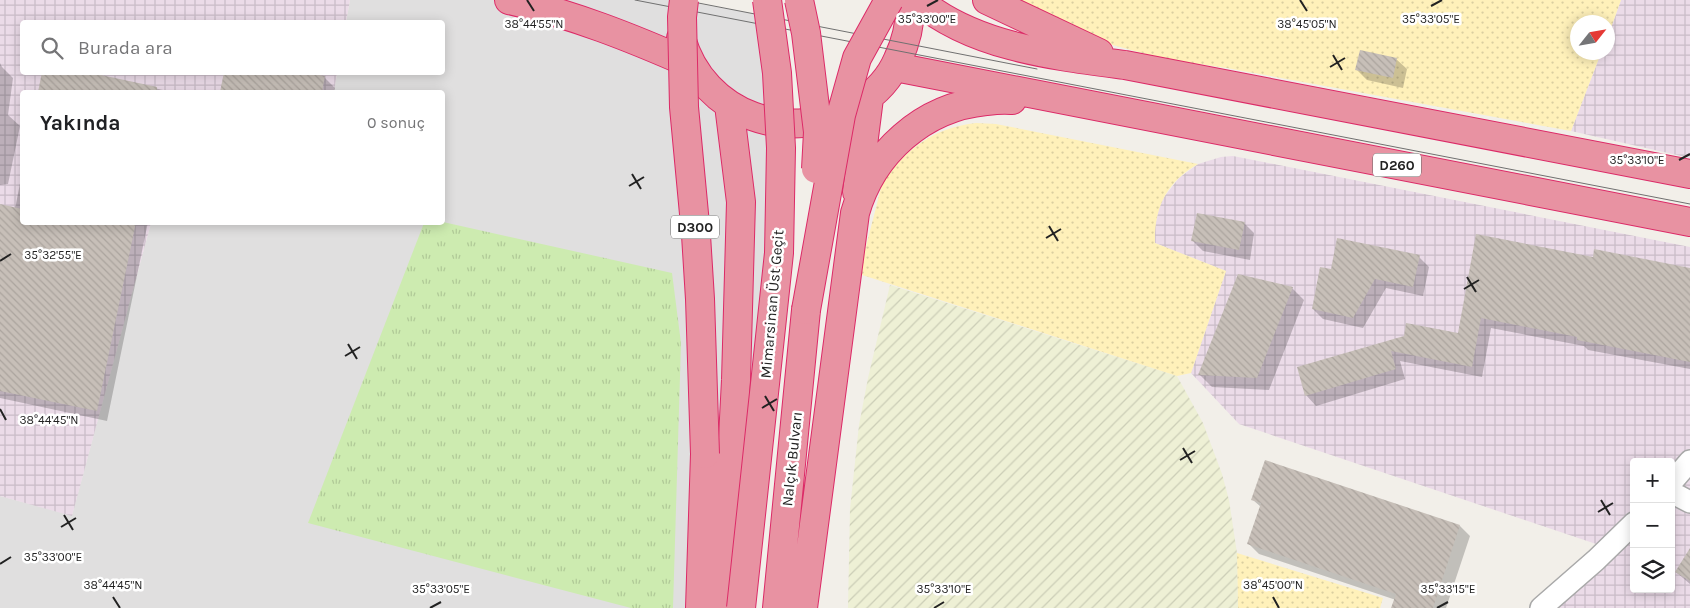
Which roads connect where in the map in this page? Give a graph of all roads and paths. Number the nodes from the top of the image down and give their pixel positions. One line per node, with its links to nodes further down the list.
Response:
1 (509, 0): 10 (highway)
2 (677, 0): 10 (highway)
3 (684, 0): 25 (highway, D300, bridge)
4 (767, 0): 27 (highway, Mimarsinan Üst Geçit, bridge)
5 (799, 0): 19 (highway, bridge)
6 (889, 0): 19 (highway, bridge)
7 (910, 0): 12 (highway)
8 (918, 0): 11 (highway)
9 (987, 0): 11 (highway)
10 (691, 64): 14 (highway)
11 (1125, 65): 16 (highway)
12 (895, 67): 13 (highway); 15 (highway)
13 (869, 98): 14 (highway); 17 (highway)
14 (729, 105): 26 (highway)
15 (1104, 108): 17 (highway); 18 (highway, D260)
16 (1690, 174)
17 (855, 213): 29 (highway)
18 (1690, 222)
19 (806, 310): 28 (highway, Nalçık Bulvarı)
20 (1690, 461): 21 (street)
21 (1675, 478)
22 (1675, 494): 23 (street)
23 (1690, 502)
24 (1630, 527): 30 (street)
25 (700, 608)
26 (721, 608)
27 (741, 608)
28 (777, 608)
29 (803, 608)
30 (1541, 608)

